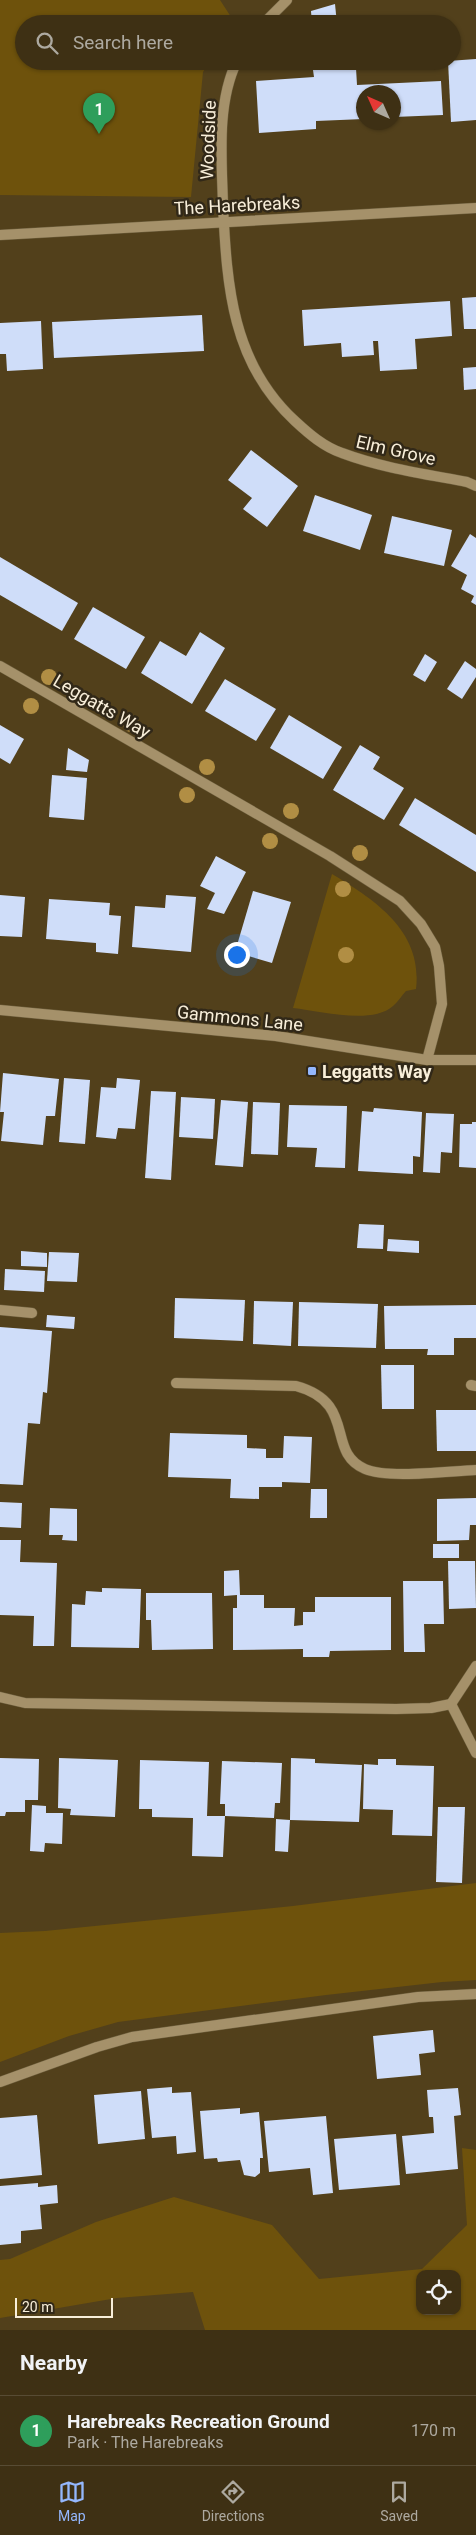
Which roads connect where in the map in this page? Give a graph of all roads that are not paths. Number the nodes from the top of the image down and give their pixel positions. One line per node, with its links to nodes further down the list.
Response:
1 (287, 0): 2 (street)
2 (272, 15)
3 (234, 70): 5 (street, Woodside)
4 (476, 208): 5 (street, The Harebreaks)
5 (224, 222): 6 (street, The Harebreaks); 7 (street, Elm Grove)
6 (0, 235)
7 (476, 486)
8 (0, 666): 10 (street, Leggatts Way)
9 (0, 1010): 10 (street, Gammons Lane)
10 (427, 1060): 11 (street, Gammons Lane)
11 (476, 1060)
12 (0, 1310): 13 (street)
13 (32, 1313)
14 (176, 1382): 15 (street)
15 (476, 1470)
16 (476, 1666): 18 (street)
17 (0, 1697): 18 (street)
18 (451, 1704): 19 (street)
19 (476, 1753)
20 (476, 1994): 21 (street)
21 (0, 2082)

